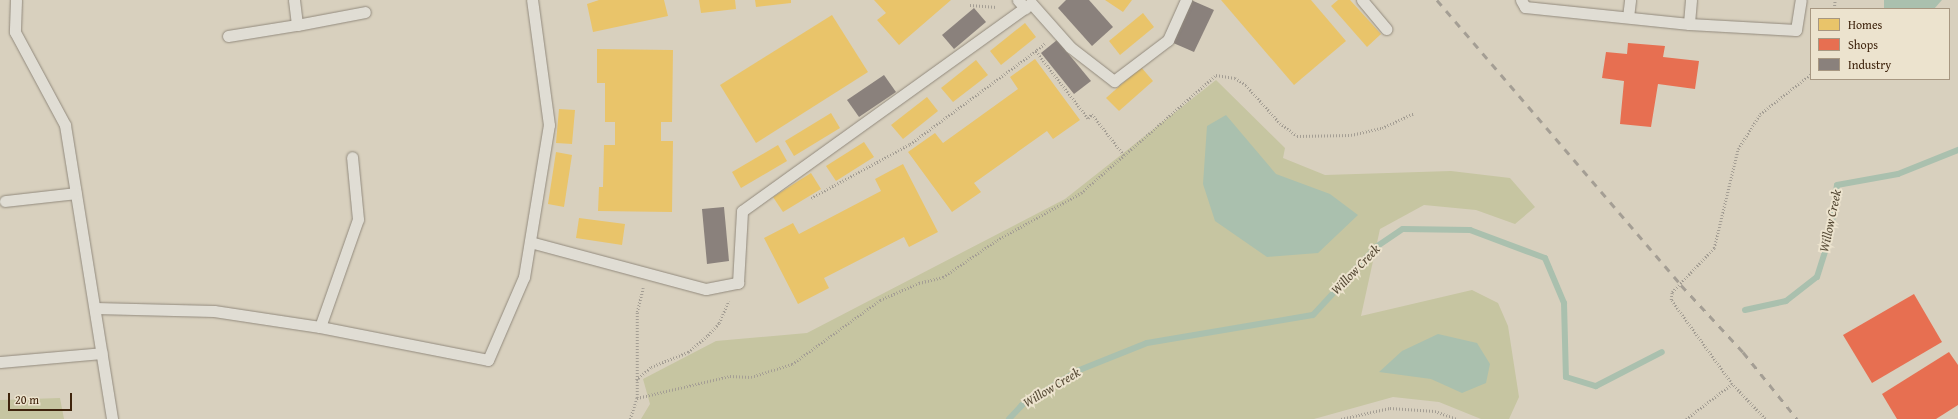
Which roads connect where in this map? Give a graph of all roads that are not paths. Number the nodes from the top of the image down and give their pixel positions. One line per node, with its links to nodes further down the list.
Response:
1 (16, 0): 18 (lane)
2 (294, 0): 14 (lane)
3 (532, 0): 20 (lane)
4 (1186, 0): 10 (lane)
5 (1362, 0): 15 (lane)
6 (1521, 0): 12 (lane)
7 (1630, 0): 12 (lane)
8 (1691, 0): 13 (lane)
9 (1800, 0): 13 (lane)
10 (1021, 4): 20 (lane)
11 (365, 12): 14 (lane)
12 (1628, 17): 13 (lane)
13 (1689, 24)
14 (297, 26): 16 (lane)
15 (1386, 29)
16 (228, 36)
17 (352, 157): 22 (lane)
18 (76, 193): 19 (lane); 21 (lane)
19 (5, 201)
20 (530, 242): 22 (lane)
21 (95, 308): 22 (lane); 23 (lane)
22 (320, 327)
23 (102, 353): 24 (lane); 25 (lane)
24 (0, 362)
25 (112, 419)

